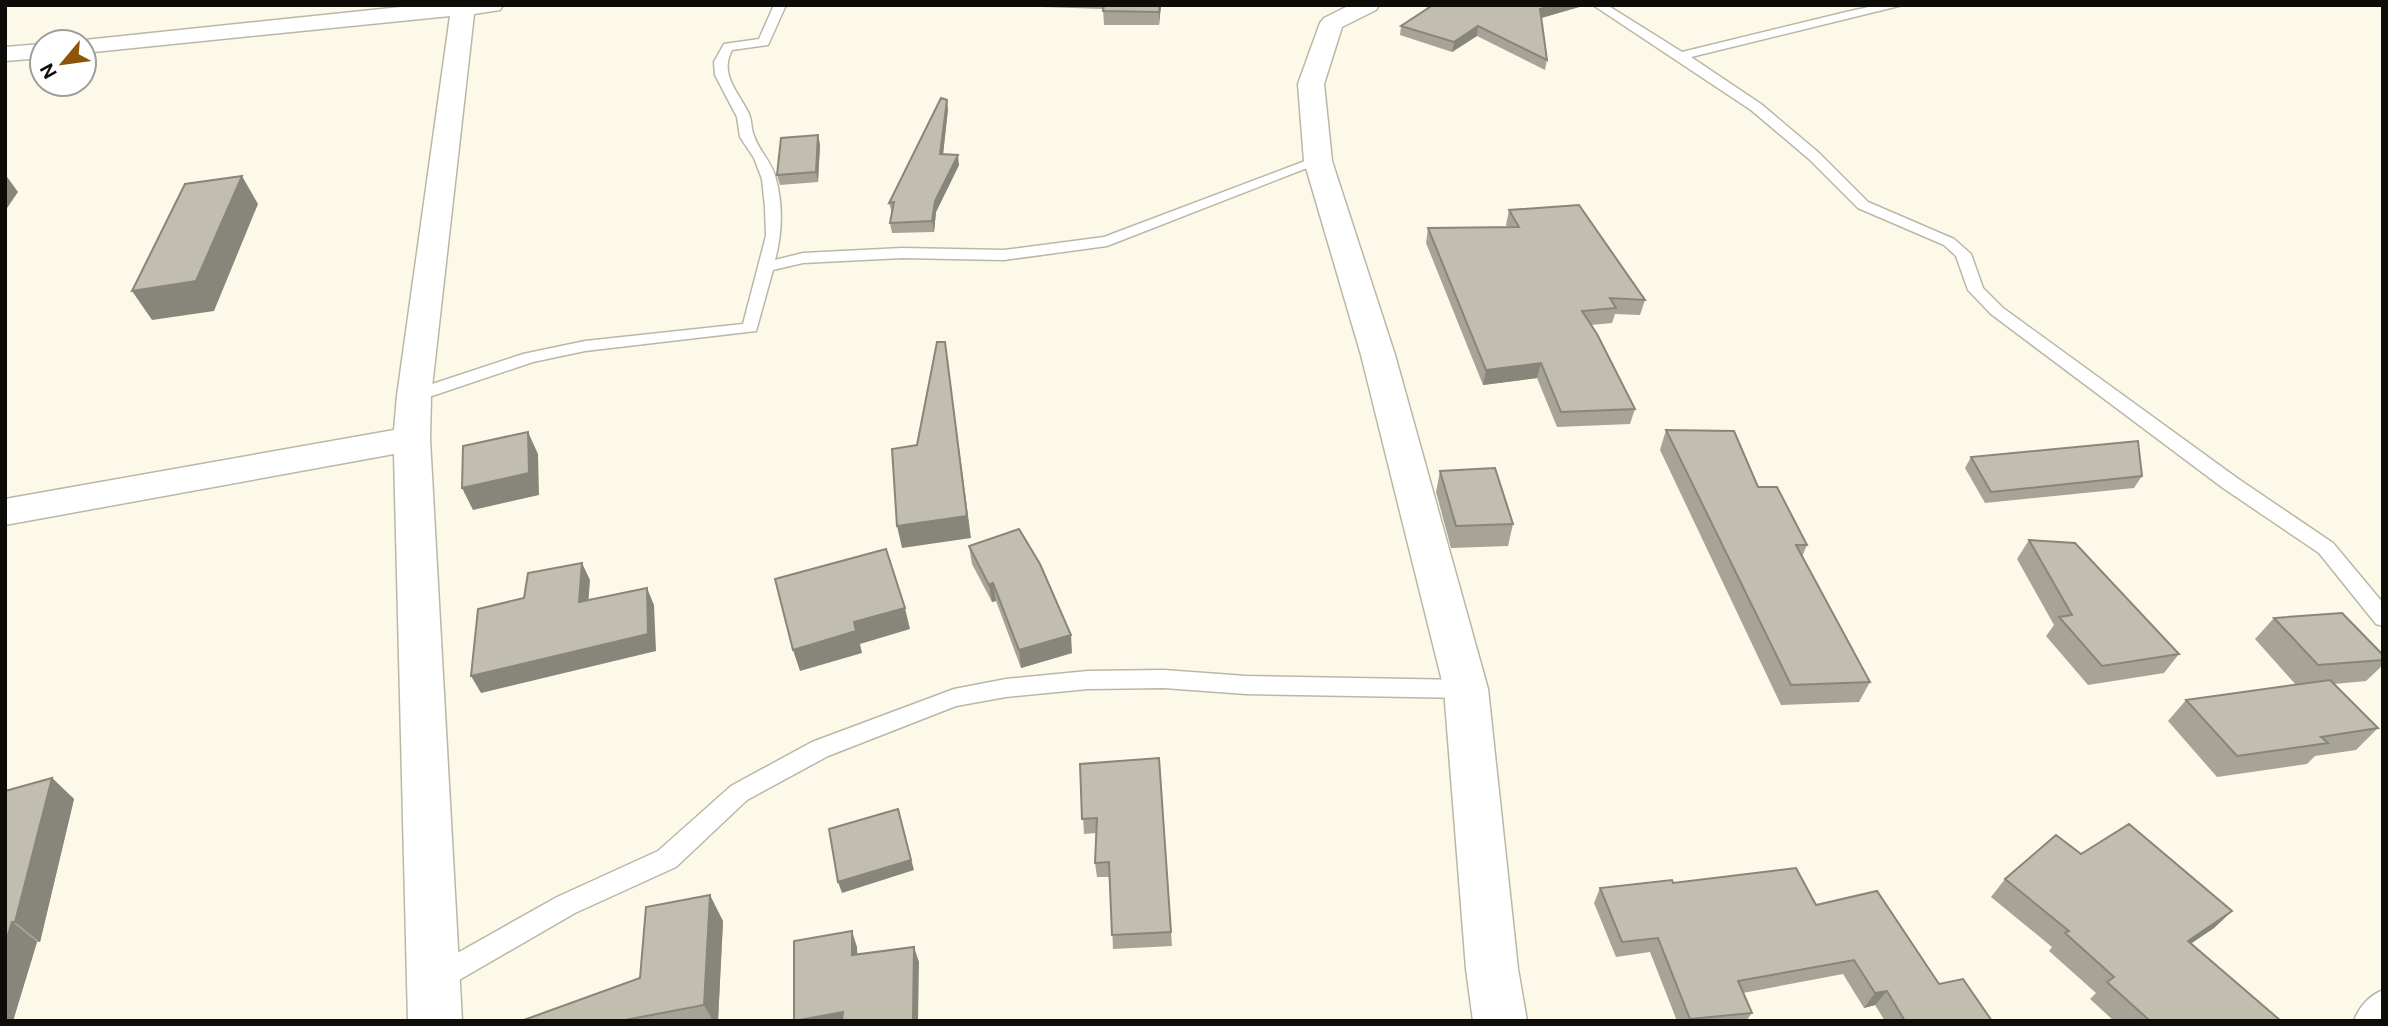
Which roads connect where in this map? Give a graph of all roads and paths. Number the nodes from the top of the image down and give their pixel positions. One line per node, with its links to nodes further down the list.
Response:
1 (780, 5): 12 (lane)
2 (1368, 5): 6 (street)
3 (1598, 5): 10 (lane)
4 (1897, 5): 10 (lane)
5 (473, 6): 7 (street); 13 (street)
6 (1333, 14): 11 (street)
7 (98, 45)
8 (28, 52): 9 (street)
9 (5, 54)
10 (1679, 55): 16 (lane)
11 (1318, 161): 12 (lane); 17 (street)
12 (768, 267): 13 (lane)
13 (414, 396): 14 (street)
14 (412, 439): 15 (street); 18 (street)
15 (5, 512)
16 (2383, 618)
17 (1466, 689): 18 (lane); 21 (street)
18 (433, 981): 20 (street)
19 (2383, 1003): 22 (lane)
20 (435, 1021)
21 (1500, 1021)
22 (2367, 1021)

